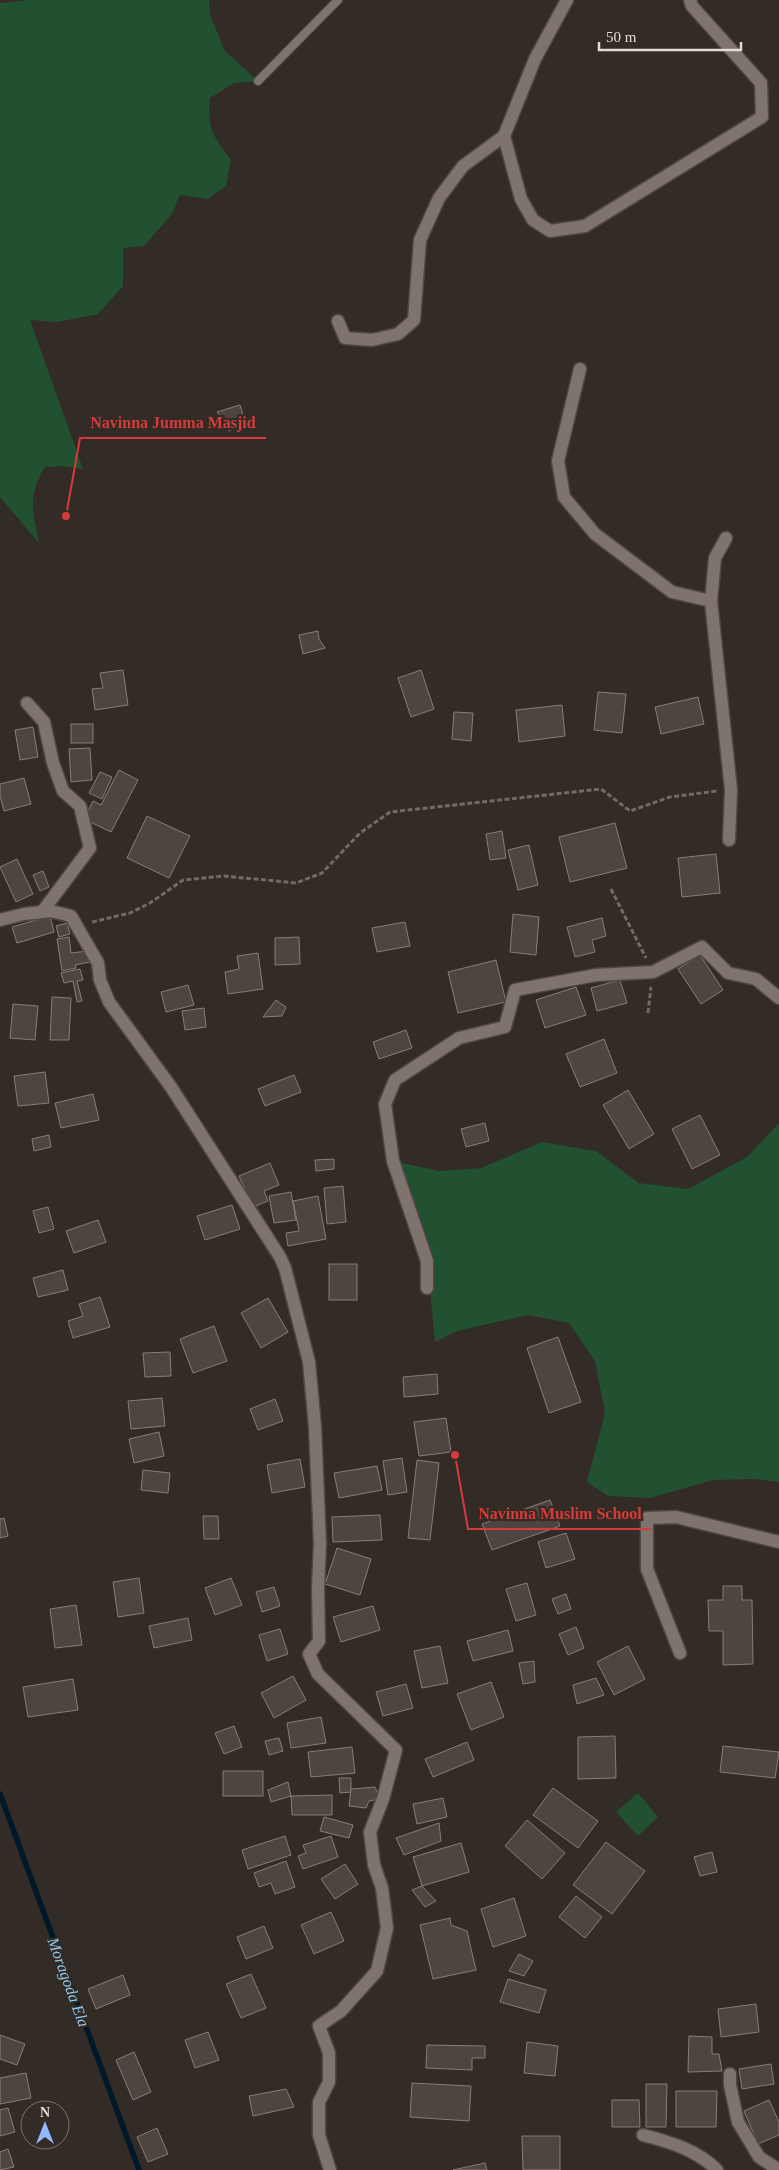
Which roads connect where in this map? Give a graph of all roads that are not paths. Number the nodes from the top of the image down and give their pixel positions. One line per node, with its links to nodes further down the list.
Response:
1 (338, 0): 4 (lane)
2 (567, 0): 5 (street)
3 (690, 0): 5 (street)
4 (258, 81)
5 (504, 136): 6 (street)
6 (338, 321)
7 (580, 369): 9 (street)
8 (726, 538): 9 (street)
9 (711, 601): 11 (street)
10 (27, 703): 12 (street)
11 (729, 840)
12 (42, 912): 13 (street); 20 (street)
13 (0, 920)
14 (779, 998): 15 (street)
15 (427, 1288)
16 (779, 1542): 17 (street)
17 (680, 1654)
18 (730, 2074): 22 (street)
19 (643, 2135): 21 (street)
20 (330, 2170)
21 (717, 2170)
22 (779, 2170)

